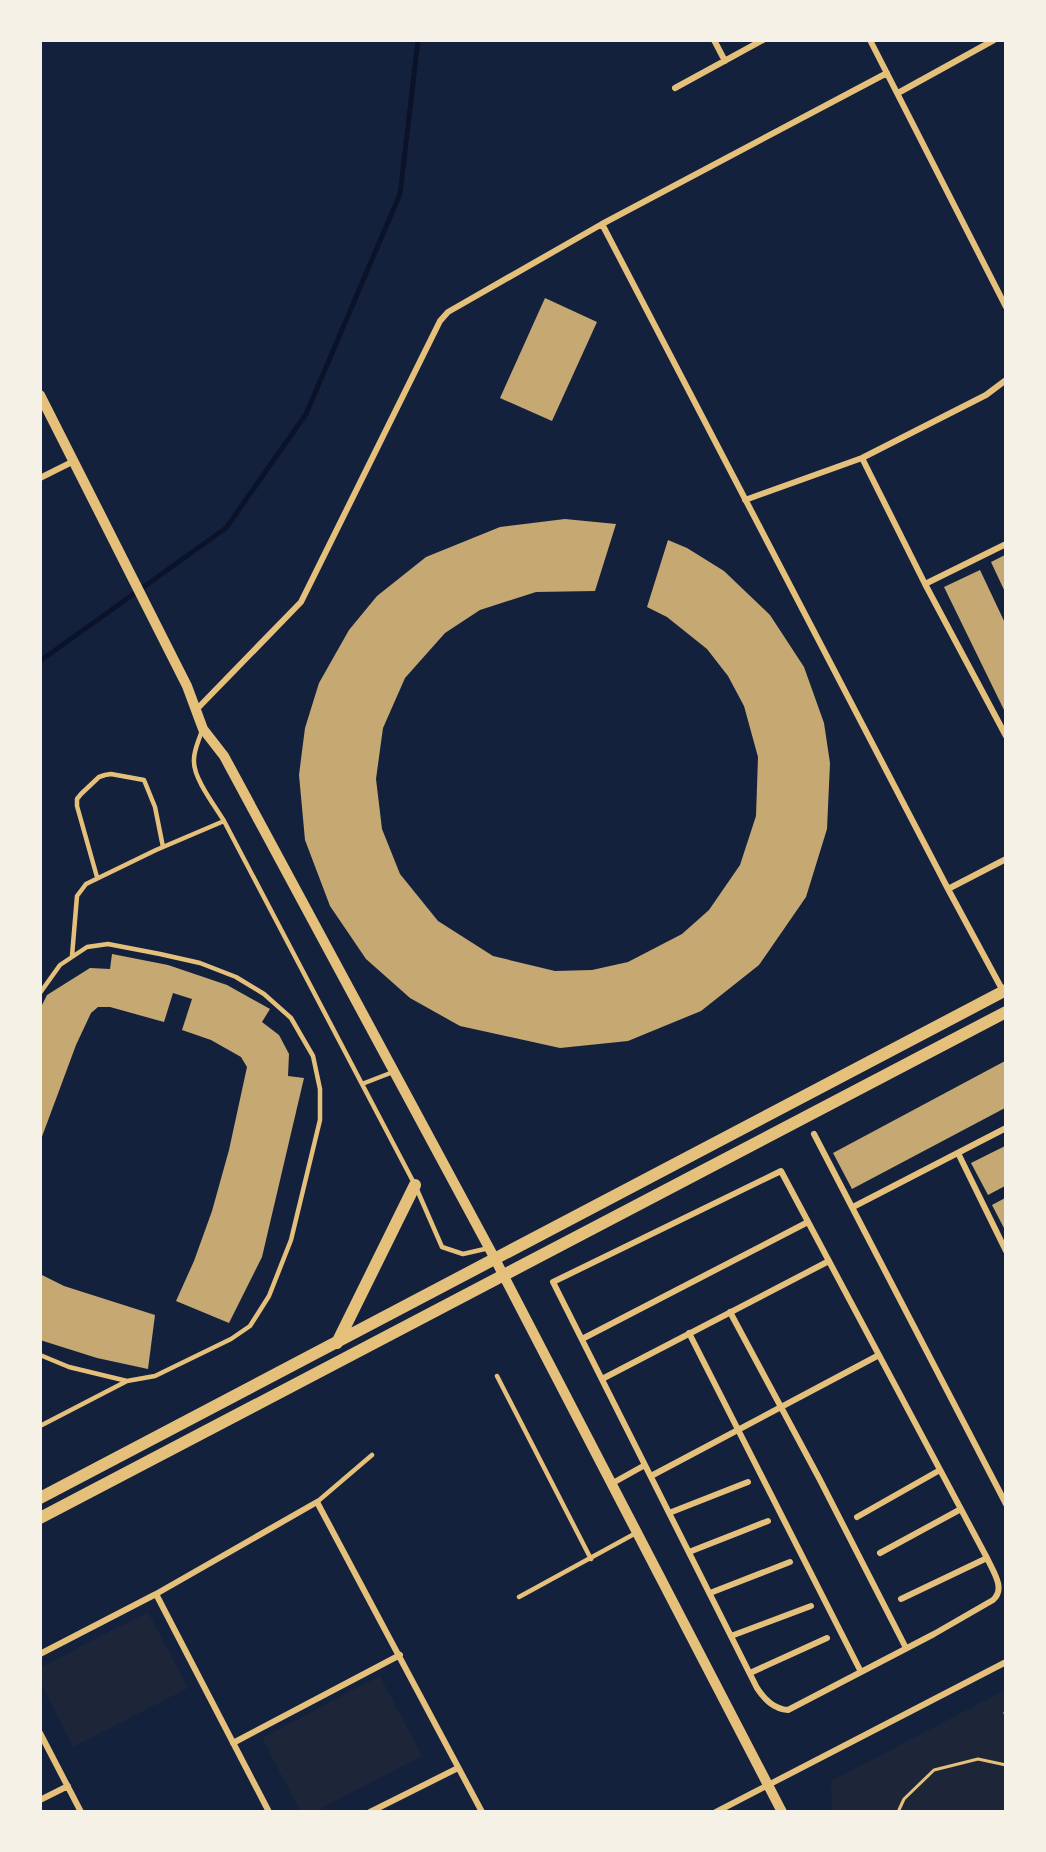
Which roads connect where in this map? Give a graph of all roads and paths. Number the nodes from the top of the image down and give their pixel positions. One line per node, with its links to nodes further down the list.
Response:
1 (714, 40): 5 (street)
2 (763, 40): 5 (street)
3 (870, 40): 6 (street)
4 (994, 40): 8 (street)
5 (725, 61): 7 (street)
6 (887, 74): 8 (street); 9 (street)
7 (675, 88)
8 (898, 93): 10 (street)
9 (602, 224): 16 (street); 19 (street)
10 (1005, 307)
11 (1005, 380): 13 (street)
12 (40, 395): 14 (street)
13 (862, 458): 16 (street); 18 (street)
14 (74, 461): 15 (street); 19 (street)
15 (40, 478)
16 (745, 500): 26 (street)
17 (1005, 544): 18 (street)
18 (925, 584): 21 (street)
19 (196, 711): 20 (street)
20 (203, 729): 22 (lane); 31 (street)
21 (1005, 736)
22 (224, 821): 23 (lane); 32 (lane)
23 (163, 847): 25 (lane); 25 (lane)
24 (1005, 859): 26 (street)
25 (97, 877): 27 (lane)
26 (948, 889): 28 (street)
27 (72, 956): 29 (lane); 52 (lane)
28 (1004, 990): 41 (main road)
29 (40, 993)
30 (1005, 1012): 43 (main road)
31 (395, 1071): 32 (lane); 39 (street)
32 (362, 1084): 36 (lane)
33 (1005, 1128): 35 (street)
34 (814, 1134): 37 (street)
35 (958, 1153): 37 (street); 40 (street)
36 (416, 1185): 39 (lane); 47 (main road)
37 (853, 1207): 64 (street)
38 (808, 1222): 42 (street); 46 (street); 46 (street)
39 (489, 1248): 41 (street)
40 (1005, 1250)
41 (495, 1259): 43 (street); 47 (main road)
42 (829, 1261): 44 (street); 49 (street)
43 (502, 1275): 61 (street); 68 (main road)
44 (730, 1312): 45 (street); 53 (street)
45 (688, 1333): 51 (street); 55 (street)
46 (582, 1339): 51 (street)
47 (337, 1343): 62 (main road)
48 (40, 1355): 52 (lane)
49 (879, 1355): 53 (street); 58 (street)
50 (497, 1376): 74 (lane)
51 (602, 1378): 57 (street)
52 (127, 1381): 54 (lane)
53 (781, 1407): 55 (street); 83 (street)
54 (40, 1426)
55 (738, 1430): 59 (street); 87 (street)
56 (372, 1455): 63 (lane)
57 (645, 1465): 59 (street); 61 (street)
58 (940, 1470): 65 (street); 67 (street)
59 (651, 1476): 66 (street)
60 (748, 1482): 66 (street)
61 (610, 1484): 70 (street)
62 (40, 1498)
63 (318, 1502): 77 (street); 85 (street)
64 (1005, 1504)
65 (961, 1509): 72 (street); 73 (street)
66 (669, 1513): 71 (street)
67 (857, 1517)
68 (40, 1518)
69 (768, 1521): 71 (street)
70 (636, 1533): 74 (lane); 93 (street)
71 (689, 1552): 76 (street)
72 (880, 1553)
73 (987, 1558): 79 (street); 83 (street)
74 (591, 1559): 78 (lane)
75 (790, 1562): 76 (street)
76 (710, 1593): 81 (street)
77 (156, 1594): 84 (street); 90 (street)
78 (519, 1597)
79 (901, 1599)
80 (811, 1606): 81 (street)
81 (731, 1636): 88 (street)
82 (827, 1638): 88 (street)
83 (906, 1648): 87 (street)
84 (40, 1654)
85 (400, 1655): 90 (street); 92 (street)
86 (1005, 1662): 93 (street)
87 (861, 1672): 88 (street)
88 (750, 1673)
89 (40, 1733): 94 (street)
90 (233, 1743): 97 (street)
91 (1005, 1765): 102 (path)
92 (458, 1768): 98 (street); 99 (street)
93 (769, 1785): 100 (street); 101 (street)
94 (68, 1786): 95 (street); 96 (street)
95 (40, 1800)
96 (81, 1812)
97 (269, 1812)
98 (370, 1812)
99 (482, 1812)
100 (716, 1812)
101 (782, 1812)
102 (898, 1812)

